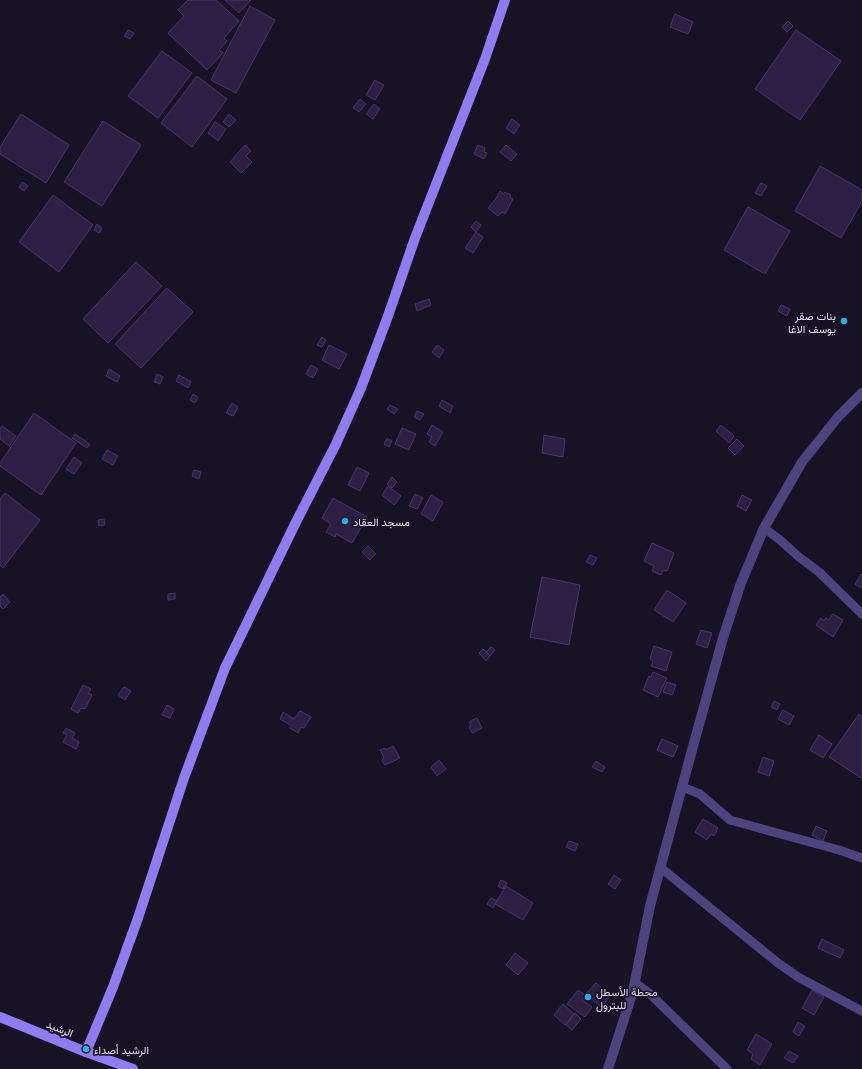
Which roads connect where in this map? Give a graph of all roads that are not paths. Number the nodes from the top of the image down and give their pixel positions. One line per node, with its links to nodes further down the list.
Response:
1 (505, 0): 11 (main road)
2 (862, 393): 3 (street)
3 (764, 528): 4 (street); 5 (street)
4 (862, 614)
5 (682, 787): 6 (street); 7 (street)
6 (862, 858)
7 (660, 868): 8 (street); 9 (street)
8 (635, 983): 13 (street); 14 (street)
9 (862, 1011)
10 (0, 1017): 11 (main road, الرشيد)
11 (86, 1052): 12 (main road, الرشيد)
12 (133, 1069)
13 (608, 1069)
14 (727, 1069)

